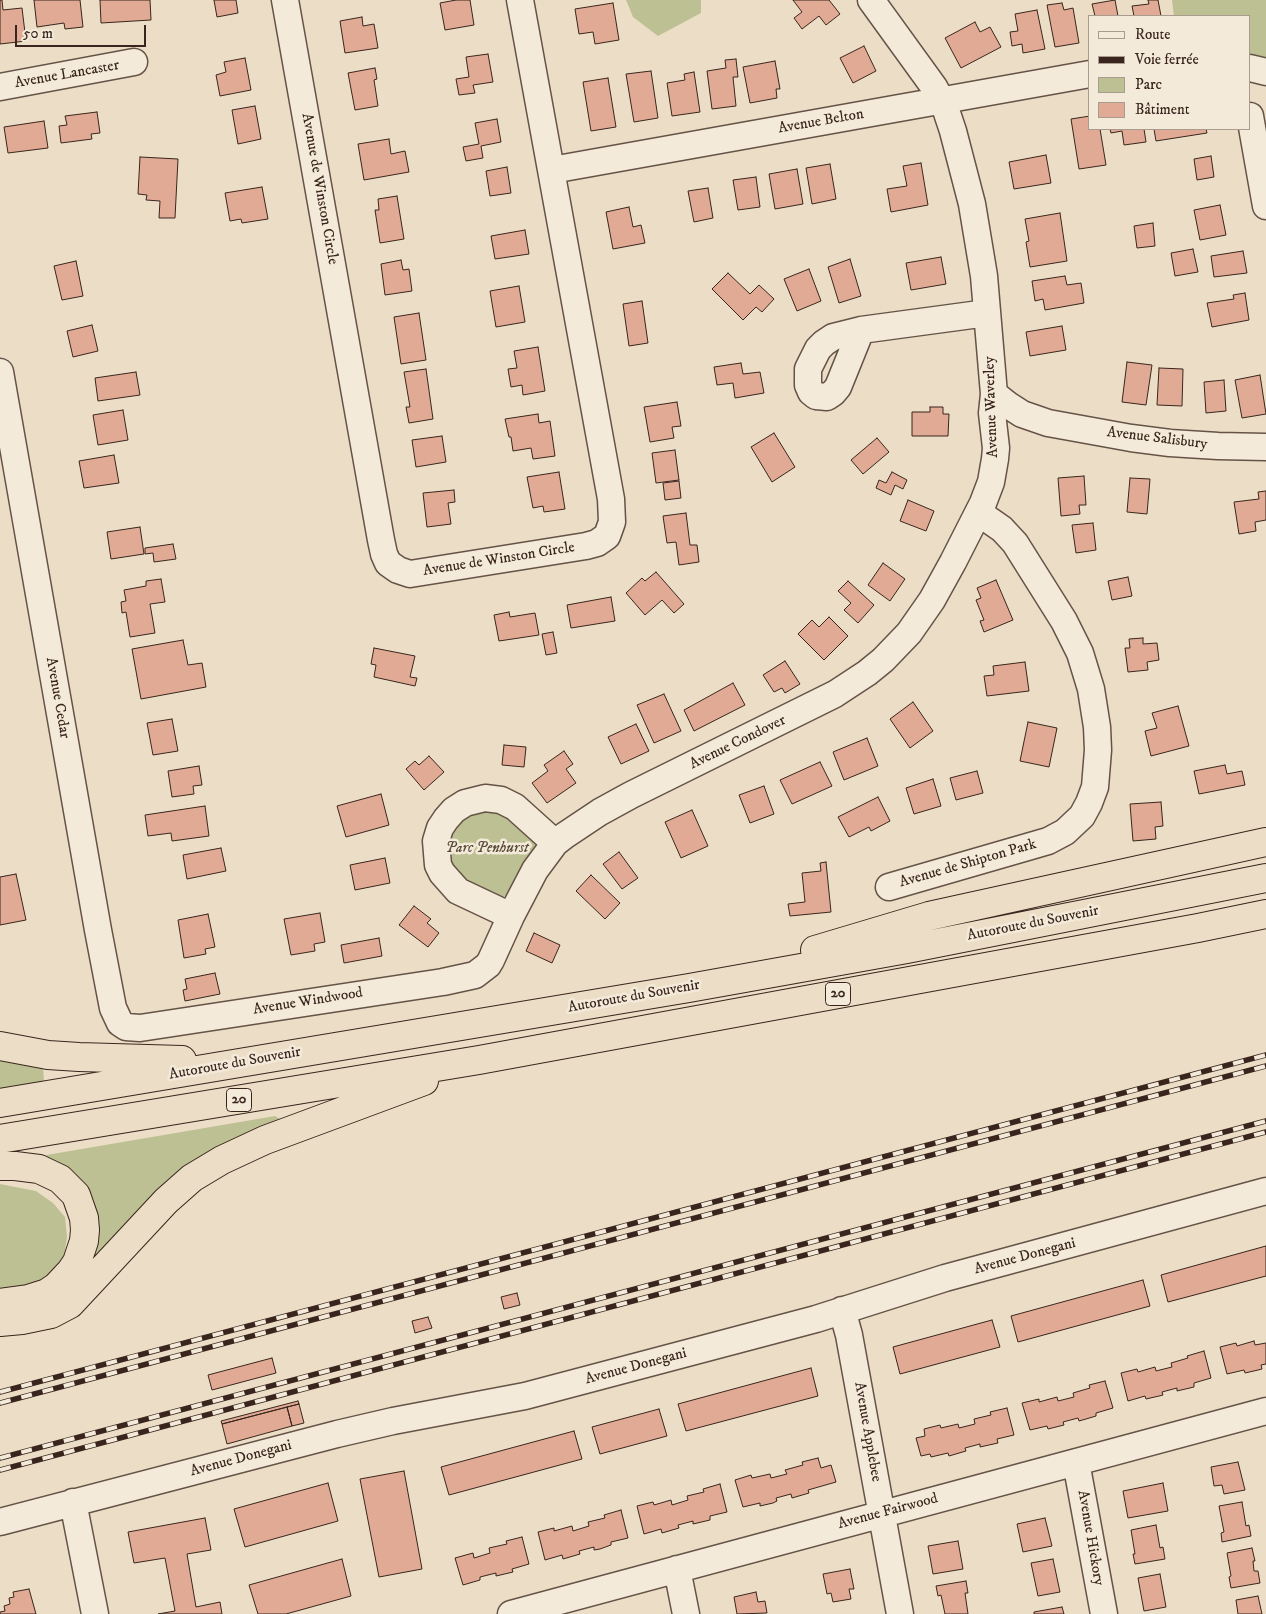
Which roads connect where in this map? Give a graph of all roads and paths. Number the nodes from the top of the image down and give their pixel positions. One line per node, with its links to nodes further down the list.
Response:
1 (285, 0): 11 (street, Avenue de Winston Circle)
2 (520, 0): 11 (street, Avenue de Winston Circle)
3 (871, 0): 9 (street, Avenue Waverley)
4 (134, 62): 8 (street, Avenue Lancaster)
5 (1251, 68): 6 (street)
6 (1266, 72)
7 (1088, 74): 9 (street, Avenue Belton)
8 (0, 87)
9 (941, 100): 11 (street, Avenue Belton); 13 (street, Avenue Waverley)
10 (1251, 122): 12 (street)
11 (552, 170)
12 (1266, 206)
13 (987, 313): 14 (street); 16 (street, Avenue Waverley)
14 (861, 330)
15 (0, 372): 31 (street, Avenue Cedar)
16 (994, 394): 17 (street, Avenue Salisbury); 19 (street, Avenue Waverley)
17 (1048, 423): 18 (street, Avenue Salisbury); 19 (street, Avenue Salisbury)
18 (1266, 447)
19 (996, 448): 20 (street, Avenue Waverley)
20 (979, 514): 22 (street, Avenue Condover); 24 (street, Avenue de Shipton Park)
21 (1266, 842): 30 (highway)
22 (556, 843): 26 (street, Avenue Condover); 26 (street)
23 (1266, 878): 30 (highway, Autoroute du Souvenir / 20)
24 (889, 886)
25 (1266, 914): 27 (highway, 20)
26 (511, 916): 29 (street, Avenue Condover)
27 (1198, 928): 28 (highway); 33 (highway, 20)
28 (1266, 930)
29 (492, 960): 31 (street, Avenue Windwood)
30 (689, 988): 34 (highway, Autoroute du Souvenir / 20)
31 (120, 1023)
32 (0, 1046): 34 (highway)
33 (479, 1060): 36 (highway, 20); 41 (highway)
34 (243, 1062): 35 (highway, Autoroute du Souvenir / 20)
35 (0, 1103)
36 (0, 1139)
37 (0, 1166): 39 (highway)
38 (1266, 1191): 40 (street, Avenue Donegani)
39 (0, 1302)
40 (842, 1310): 44 (street, Avenue Donegani); 45 (street, Avenue Applebee)
41 (0, 1322)
42 (1266, 1411): 43 (street, Avenue Fairwood)
43 (1076, 1462): 45 (street, Avenue Fairwood); 52 (street, Avenue Hickory)
44 (74, 1502): 46 (street, Avenue Donegani); 48 (street)
45 (882, 1514): 47 (street, Avenue Fairwood); 51 (street, Avenue Applebee)
46 (0, 1522)
47 (677, 1569): 49 (street, Avenue Fairwood); 50 (street)
48 (95, 1614)
49 (511, 1614)
50 (686, 1614)
51 (900, 1614)
52 (1104, 1614)

